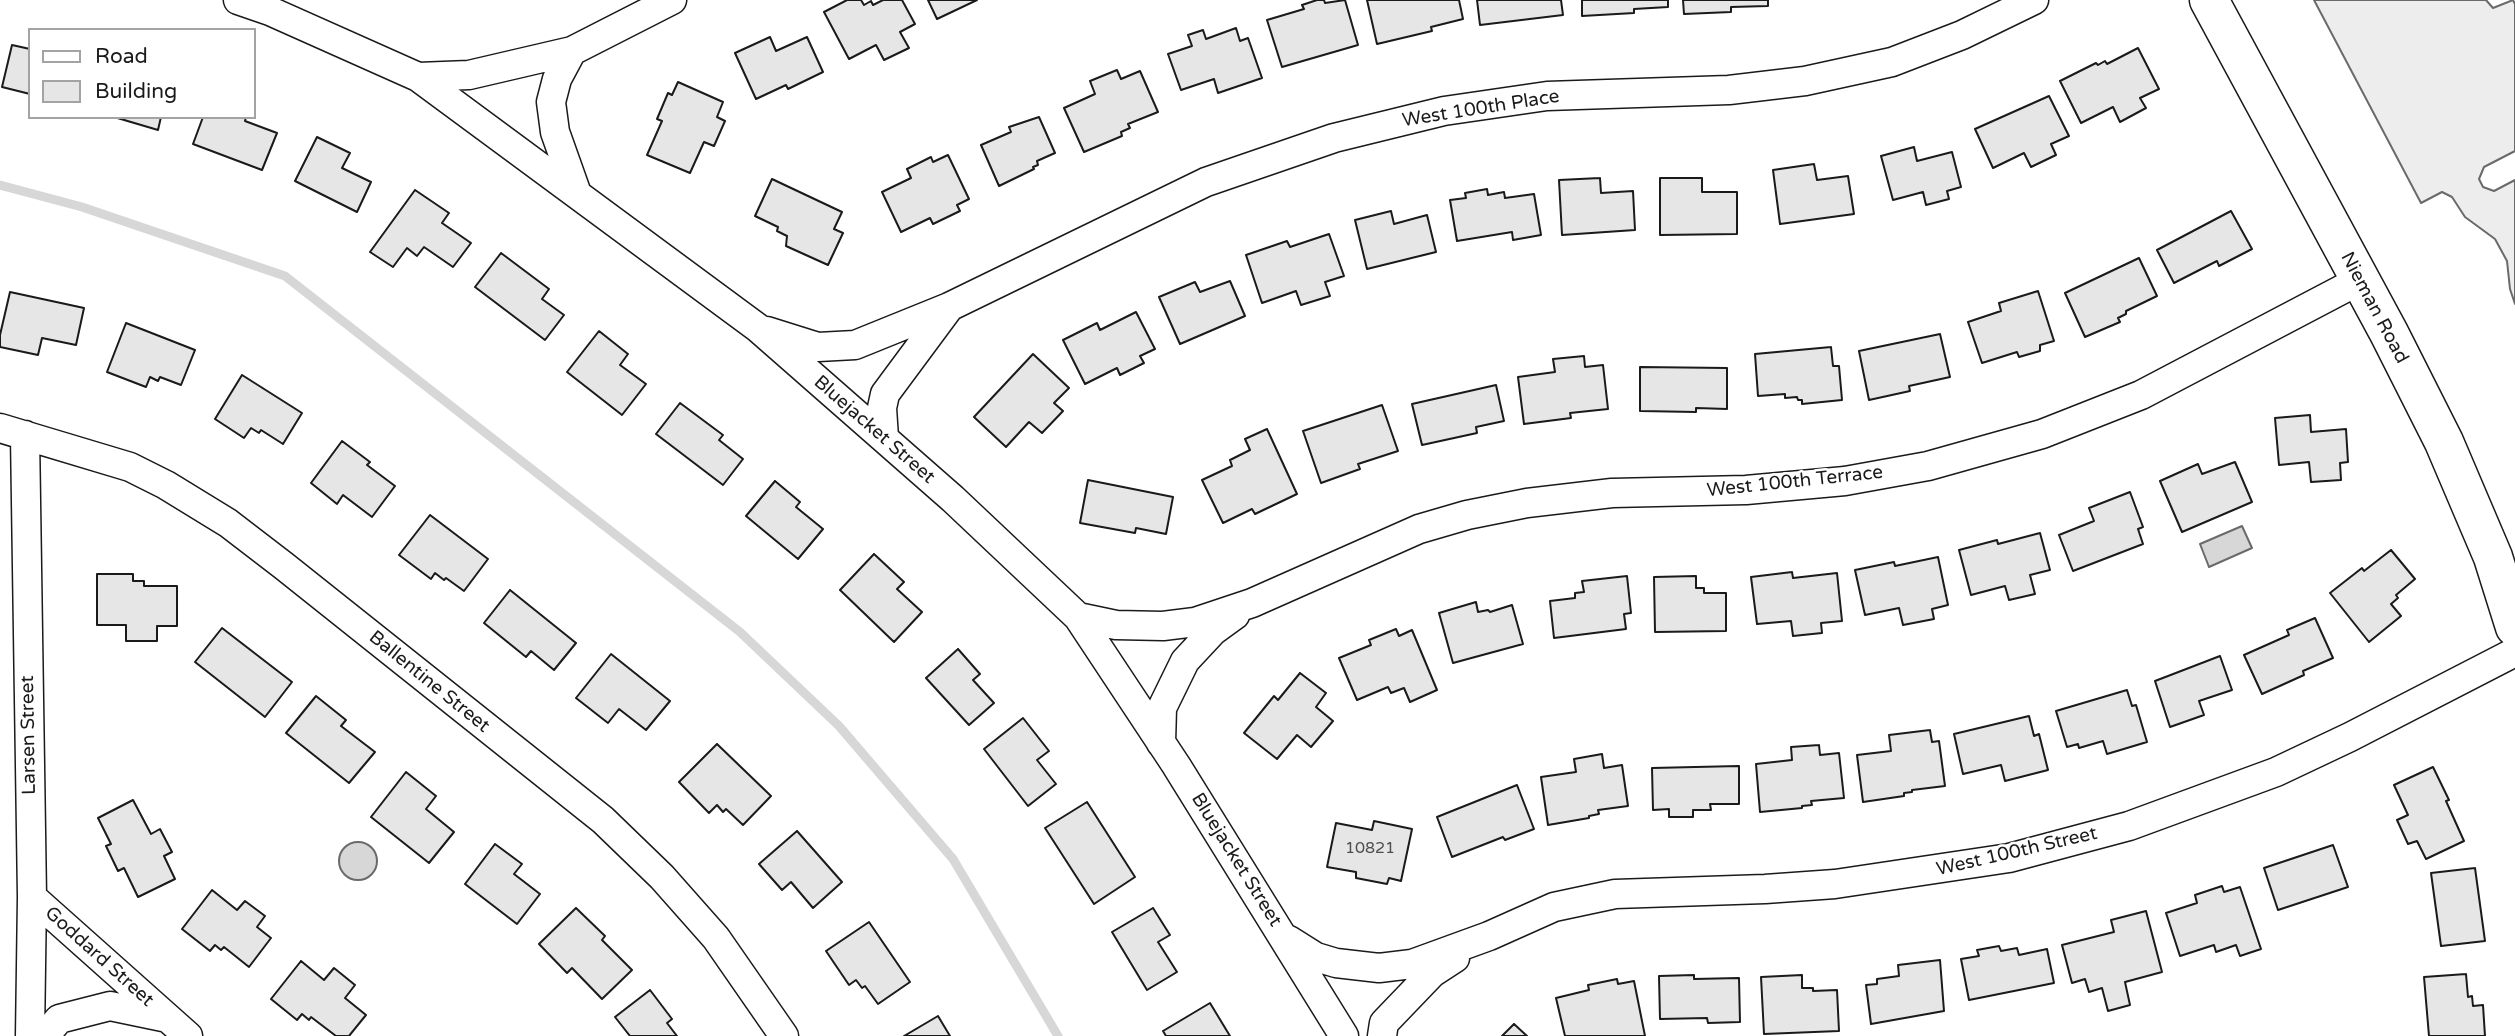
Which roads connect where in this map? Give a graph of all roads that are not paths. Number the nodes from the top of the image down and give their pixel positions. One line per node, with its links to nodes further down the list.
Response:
1 (238, 0): 6 (street, Bluejacket Street)
2 (672, 0): 5 (street)
3 (2034, 0): 9 (street, West 100th Place)
4 (2209, 0): 8 (street, Nieman Road)
5 (572, 51): 6 (street); 7 (street)
6 (418, 78): 7 (street, Bluejacket Street)
7 (578, 194): 10 (street, Bluejacket Street)
8 (2360, 281): 13 (street, West 100th Terrace); 15 (street, Nieman Road)
9 (949, 307): 10 (street, West 100th Place); 12 (street, West 100th Place)
10 (758, 328): 12 (street, Bluejacket Street)
11 (13, 431): 18 (street, Larsen Street); 25 (street, Ballentine Street)
12 (884, 438): 14 (street, Bluejacket Street)
13 (1252, 603): 14 (street, West 100th Terrace); 17 (street, West 100th Terrace)
14 (1078, 617): 17 (street, Bluejacket Street)
15 (2515, 627)
16 (2515, 652): 19 (street, West 100th Street)
17 (1161, 743): 20 (street, Bluejacket Street)
18 (32, 897): 21 (street, Goddard Street); 22 (street, Larsen Street)
19 (1489, 936): 20 (street, West 100th Street); 27 (street, West 100th Street)
20 (1284, 937): 26 (street, Bluejacket Street)
21 (166, 1018): 23 (street, Goddard Street); 24 (street, Goddard Street)
22 (30, 1036)
23 (45, 1036)
24 (188, 1036)
25 (784, 1036)
26 (1344, 1036)
27 (1382, 1036)

